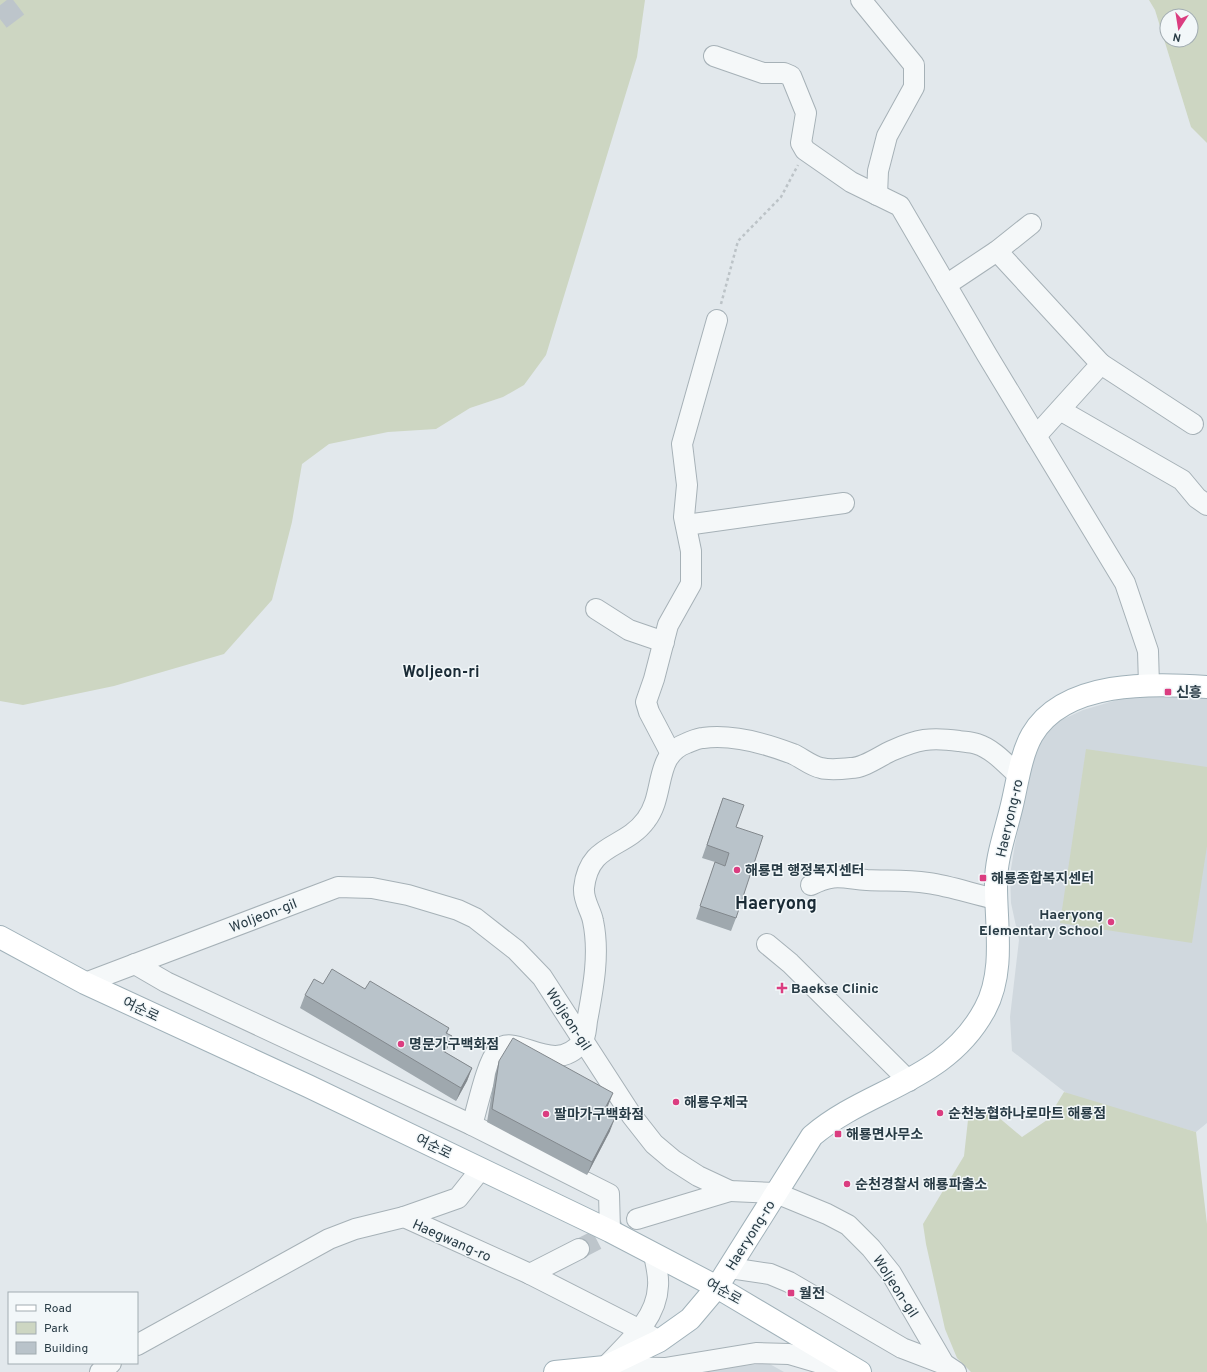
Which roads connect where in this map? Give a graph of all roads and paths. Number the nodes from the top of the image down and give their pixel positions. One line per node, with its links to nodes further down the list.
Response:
1 (861, 0): 4 (street)
2 (714, 56): 3 (street)
3 (805, 150): 4 (street); 8 (path)
4 (877, 195): 7 (street)
5 (1030, 224): 6 (street)
6 (997, 251): 7 (street); 9 (street)
7 (946, 285): 12 (street)
8 (717, 320): 15 (street)
9 (1101, 364): 10 (street); 11 (street)
10 (1060, 410): 12 (street); 14 (street)
11 (1193, 424)
12 (1036, 436): 18 (street)
13 (844, 503): 15 (street)
14 (1207, 505)
15 (686, 525): 17 (street)
16 (596, 609): 17 (street)
17 (664, 642): 20 (street)
18 (1149, 685): 19 (main road, Haeryong-ro); 21 (main road, Haeryong-ro)
19 (1207, 687)
20 (670, 752): 21 (street); 30 (street)
21 (1018, 775): 23 (main road, Haeryong-ro)
22 (811, 885): 23 (street)
23 (996, 899): 31 (main road, Haeryong-ro)
24 (0, 937): 27 (main road, 여순로)
25 (0, 943): 27 (main road)
26 (767, 944): 31 (street)
27 (42, 961): 29 (main road, 여순로)
28 (135, 964): 29 (street, Woljeon-gil); 30 (street, Woljeon-gil); 32 (street)
29 (85, 983): 33 (main road, 여순로)
30 (583, 1041): 32 (street); 34 (street, Woljeon-gil)
31 (909, 1081): 35 (main road, Haeryong-ro)
32 (472, 1125): 38 (street)
33 (481, 1169): 36 (street); 38 (main road, 여순로)
34 (730, 1191): 35 (street, Woljeon-gil); 37 (street)
35 (776, 1193): 41 (main road, Haeryong-ro); 49 (street, Woljeon-gil)
36 (404, 1218): 42 (street, Haegwang-ro); 46 (street, Haegwang-ro)
37 (637, 1219)
38 (610, 1231): 40 (main road, 여순로)
39 (579, 1249): 42 (street)
40 (654, 1255): 43 (main road, 여순로); 44 (street)
41 (730, 1268): 43 (main road, Haeryong-ro); 49 (street)
42 (530, 1274): 44 (street, Haegwang-ro)
43 (717, 1287): 45 (main road, Haeryong-ro); 54 (main road, 여순로)
44 (640, 1330): 45 (street, Haegwang-ro); 48 (street)
45 (659, 1341): 48 (main road, Haeryong-ro)
46 (138, 1344)
47 (111, 1364): 51 (street)
48 (605, 1366): 50 (street); 52 (main road, Haeryong-ro)
49 (950, 1368)
50 (665, 1370): 53 (street)
51 (100, 1372)
52 (555, 1372)
53 (851, 1372)
54 (860, 1372)

